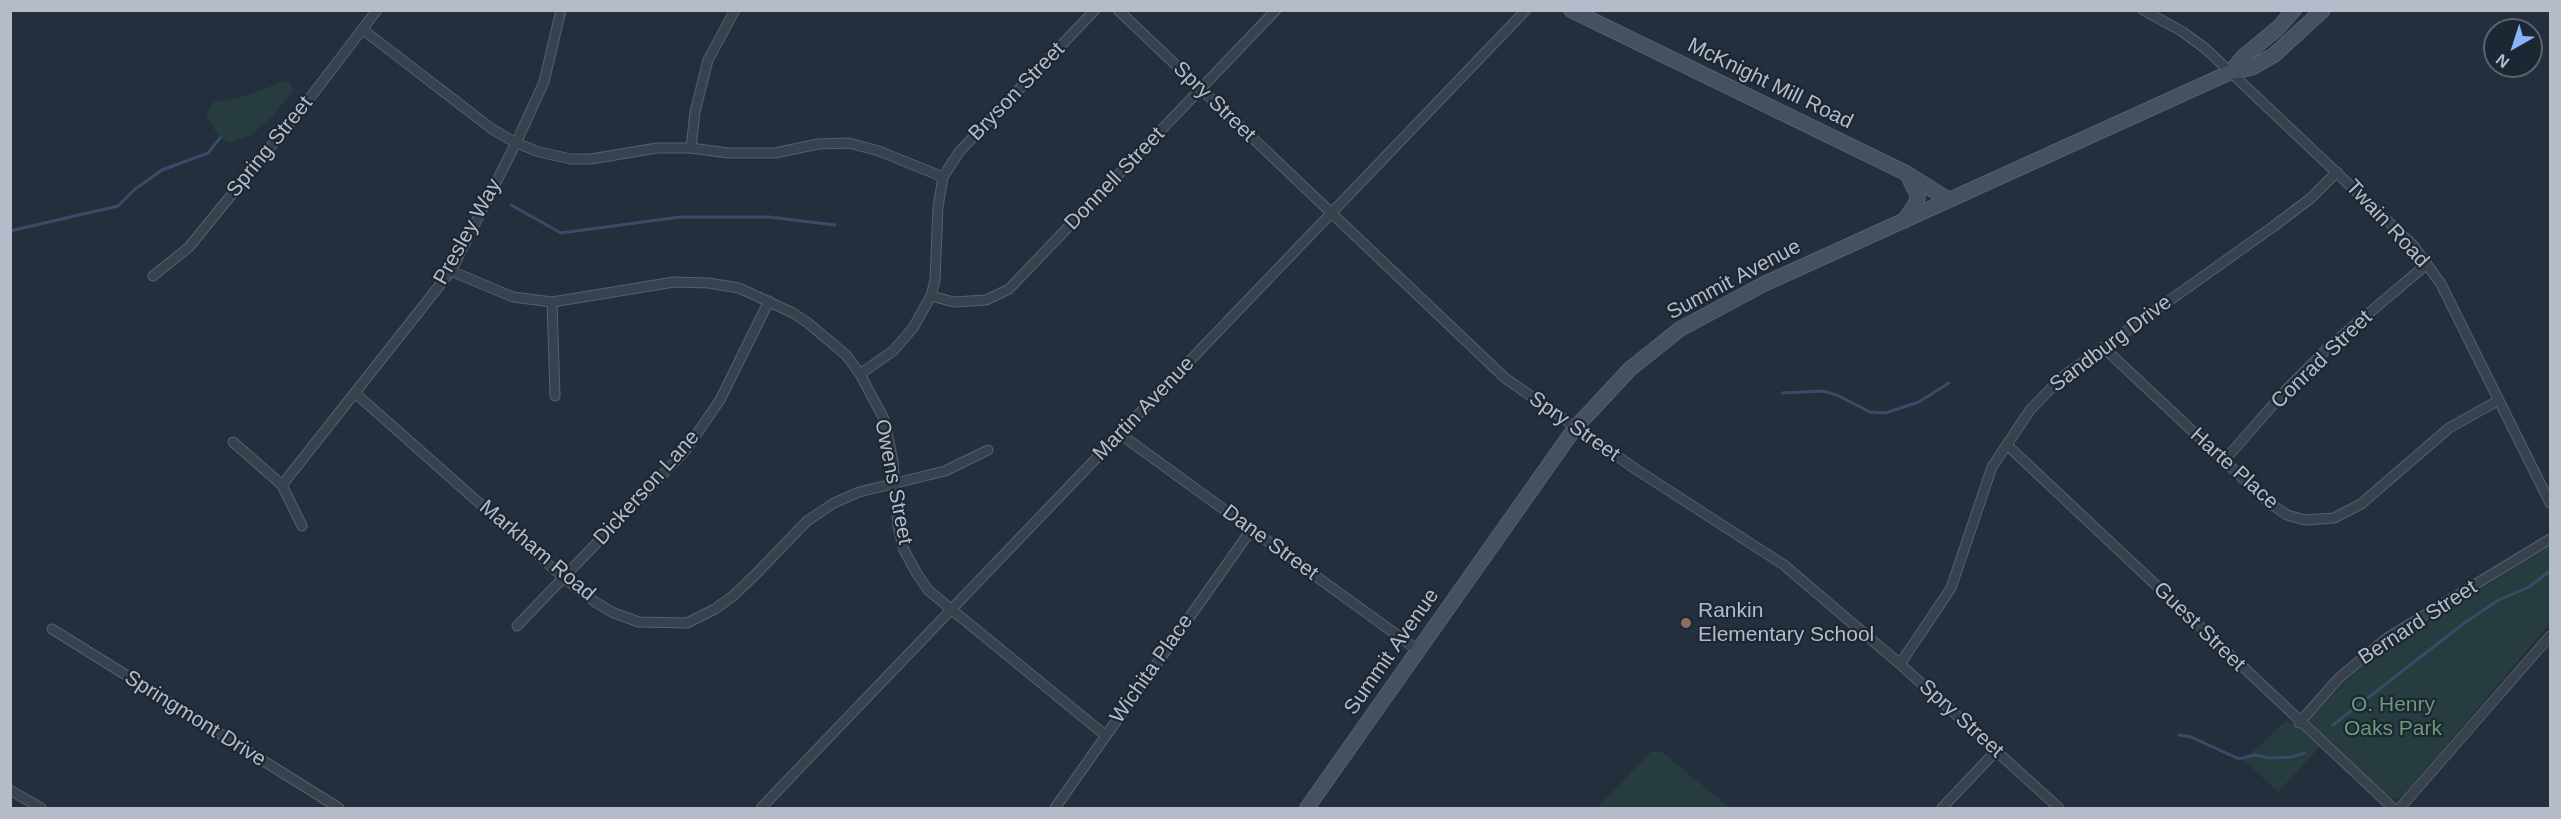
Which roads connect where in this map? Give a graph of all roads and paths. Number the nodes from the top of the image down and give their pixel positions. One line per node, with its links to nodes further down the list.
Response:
1 (377, 10): 12 (street, Spring Street)
2 (561, 10): 15 (street, Presley Way)
3 (735, 10): 16 (street)
4 (1095, 10): 19 (street, Bryson Street)
5 (1118, 10): 14 (street, Spry Street)
6 (1276, 10): 14 (street, Donnell Street)
7 (1526, 10): 21 (street, Martin Avenue)
8 (1571, 10): 18 (main road, McKnight Mill Road)
9 (2143, 10): 13 (street, Twain Road)
10 (2294, 10): 13 (main road, Summit Avenue)
11 (2323, 10): 13 (main road, Summit Avenue)
12 (362, 29): 15 (street); 25 (street, Spring Street)
13 (2230, 72): 17 (street, Twain Road); 20 (main road, Summit Avenue)
14 (1201, 90): 21 (street, Spry Street); 26 (street, Donnell Street)
15 (516, 143): 16 (street); 24 (street, Presley Way)
16 (691, 147): 19 (street)
17 (2337, 172): 23 (street, Twain Road); 29 (street, Sandburg Drive)
18 (1906, 173): 20 (main road, McKnight Mill Road); 22 (main road)
19 (943, 177): 26 (street)
20 (1949, 200): 22 (main road, Summit Avenue)
21 (1332, 213): 34 (street, Spry Street); 35 (street, Martin Avenue)
22 (1904, 221): 34 (main road, Summit Avenue)
23 (2427, 264): 33 (street, Twain Road); 39 (street, Conrad Street)
24 (451, 271): 28 (street, Owens Street); 31 (street, Presley Way)
25 (153, 276)
26 (931, 296): 30 (street)
27 (768, 301): 28 (street, Owens Street); 30 (street, Owens Street); 46 (street, Dickerson Lane)
28 (552, 302): 32 (street)
29 (2103, 347): 37 (street, Sandburg Drive); 39 (street, Harte Place)
30 (860, 374): 41 (street, Owens Street)
31 (355, 393): 40 (street, Presley Way); 46 (street, Markham Road)
32 (555, 396)
33 (2499, 400): 39 (street, Harte Place); 42 (street, Twain Road)
34 (1575, 428): 51 (main road, Summit Avenue); 52 (street, Spry Street)
35 (1120, 434): 44 (street, Dane Street); 47 (street, Martin Avenue)
36 (233, 442): 40 (street)
37 (2007, 445): 52 (street, Sandburg Drive); 53 (street, Guest Street)
38 (988, 450): 41 (street, Markham Road)
39 (2223, 462)
40 (282, 484): 43 (street)
41 (894, 484): 46 (street, Markham Road); 47 (street, Owens Street)
42 (2550, 503)
43 (303, 526)
44 (1251, 530): 51 (street, Dane Street); 54 (street, Wichita Place)
45 (2550, 539): 53 (street, Bernard Street)
46 (564, 578): 48 (street, Dickerson Lane)
47 (951, 609): 54 (street, Owens Street); 59 (street, Martin Avenue)
48 (517, 626)
49 (52, 629): 58 (street, Springmont Drive)
50 (2550, 636): 65 (street)
51 (1419, 651): 61 (main road, Summit Avenue)
52 (1900, 664): 55 (street, Spry Street)
53 (2299, 723): 64 (street, Guest Street)
54 (1105, 735): 60 (street, Wichita Place)
55 (1996, 751): 62 (street); 63 (street, Spry Street)
56 (10, 790): 57 (street)
57 (41, 808)
58 (339, 808)
59 (761, 808)
60 (1055, 808)
61 (1307, 808)
62 (1942, 808)
63 (2059, 808)
64 (2393, 808)
65 (2400, 808)

